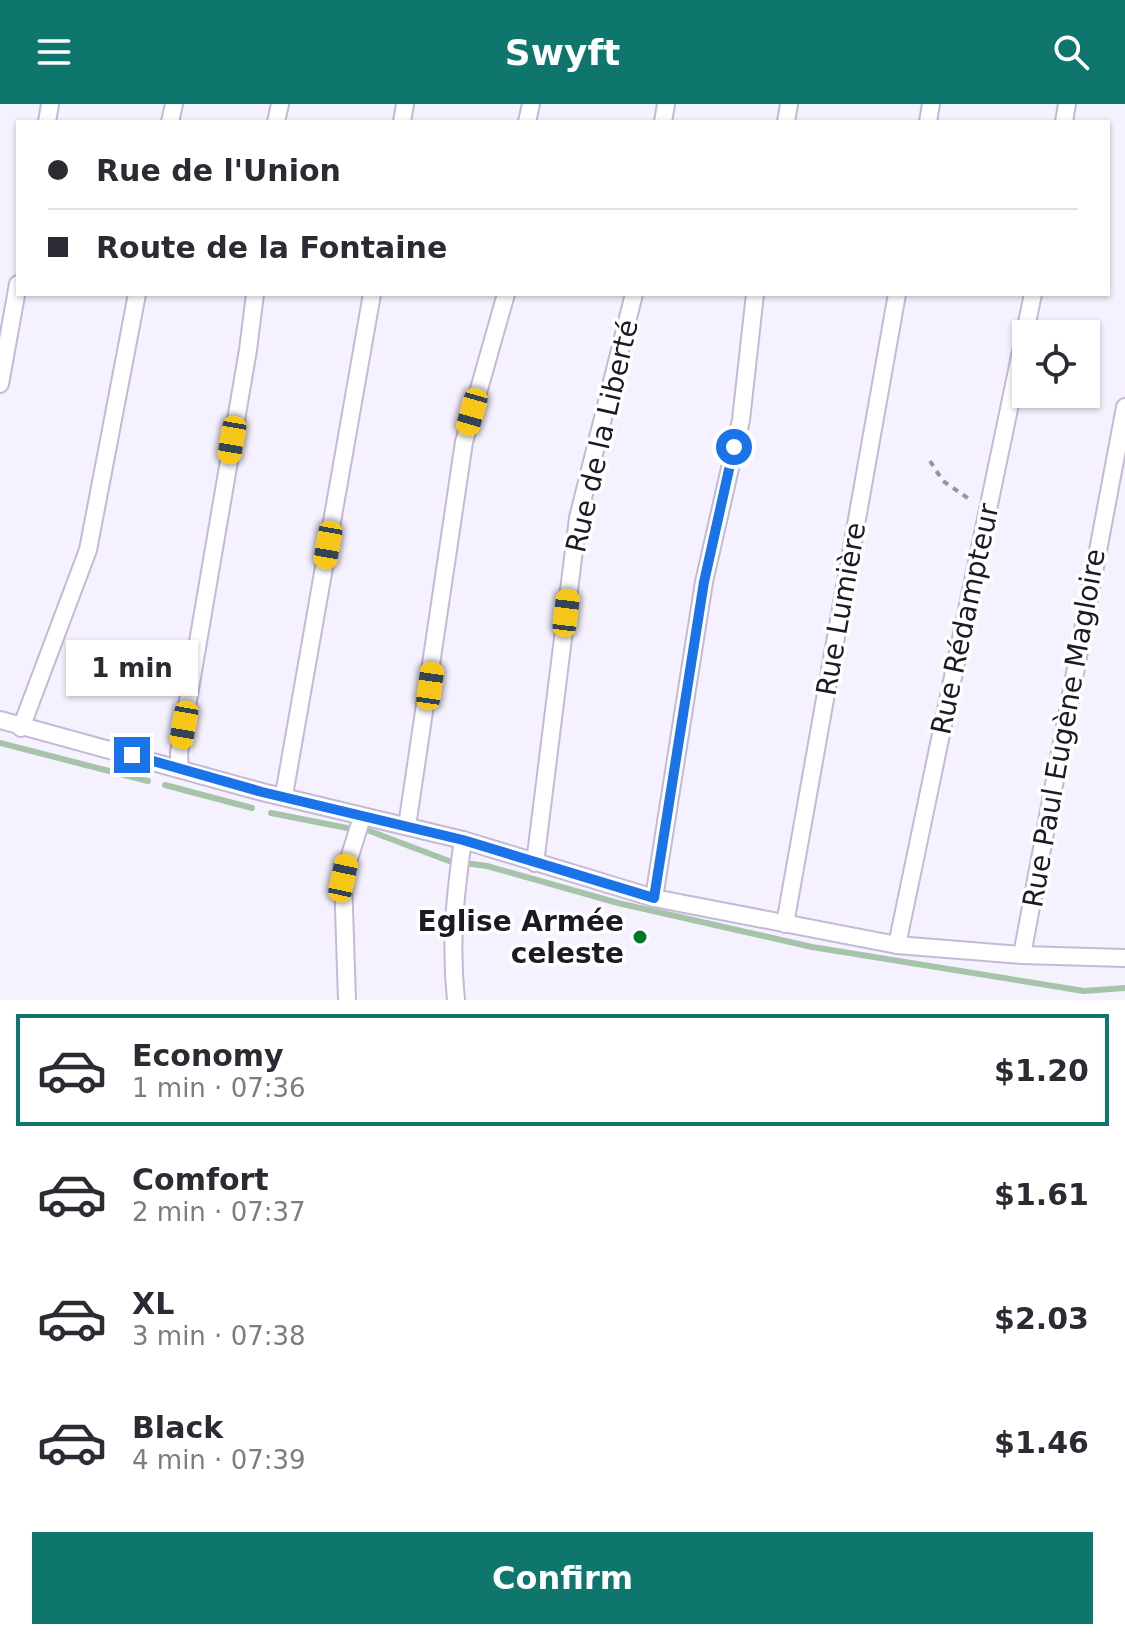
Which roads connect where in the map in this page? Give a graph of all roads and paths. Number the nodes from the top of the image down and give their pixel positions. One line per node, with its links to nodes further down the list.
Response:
1 (16, 295): 10 (street)
2 (137, 296): 15 (street)
3 (255, 296): 16 (street)
4 (372, 296): 17 (street)
5 (505, 296): 19 (street)
6 (634, 296): 21 (street, Rue de la Liberté)
7 (755, 296): 22 (street)
8 (897, 296): 23 (street, Rue Lumière)
9 (1033, 296): 13 (street, Rue Rédampteur)
10 (0, 384)
11 (1125, 407): 25 (street, Rue Paul Eugène Magloire)
12 (930, 461): 13 (path)
13 (989, 508): 24 (street, Rue Rédampteur)
14 (0, 720): 15 (street)
15 (21, 728): 16 (street)
16 (180, 769): 17 (street)
17 (284, 795): 18 (street)
18 (362, 817): 19 (street); 27 (street)
19 (407, 826): 20 (street)
20 (463, 840): 21 (street); 28 (street)
21 (535, 863): 22 (street)
22 (654, 898): 23 (street)
23 (785, 924): 24 (street)
24 (897, 945): 25 (street)
25 (1022, 955): 26 (street)
26 (1125, 958)
27 (347, 1000)
28 (456, 1000)

